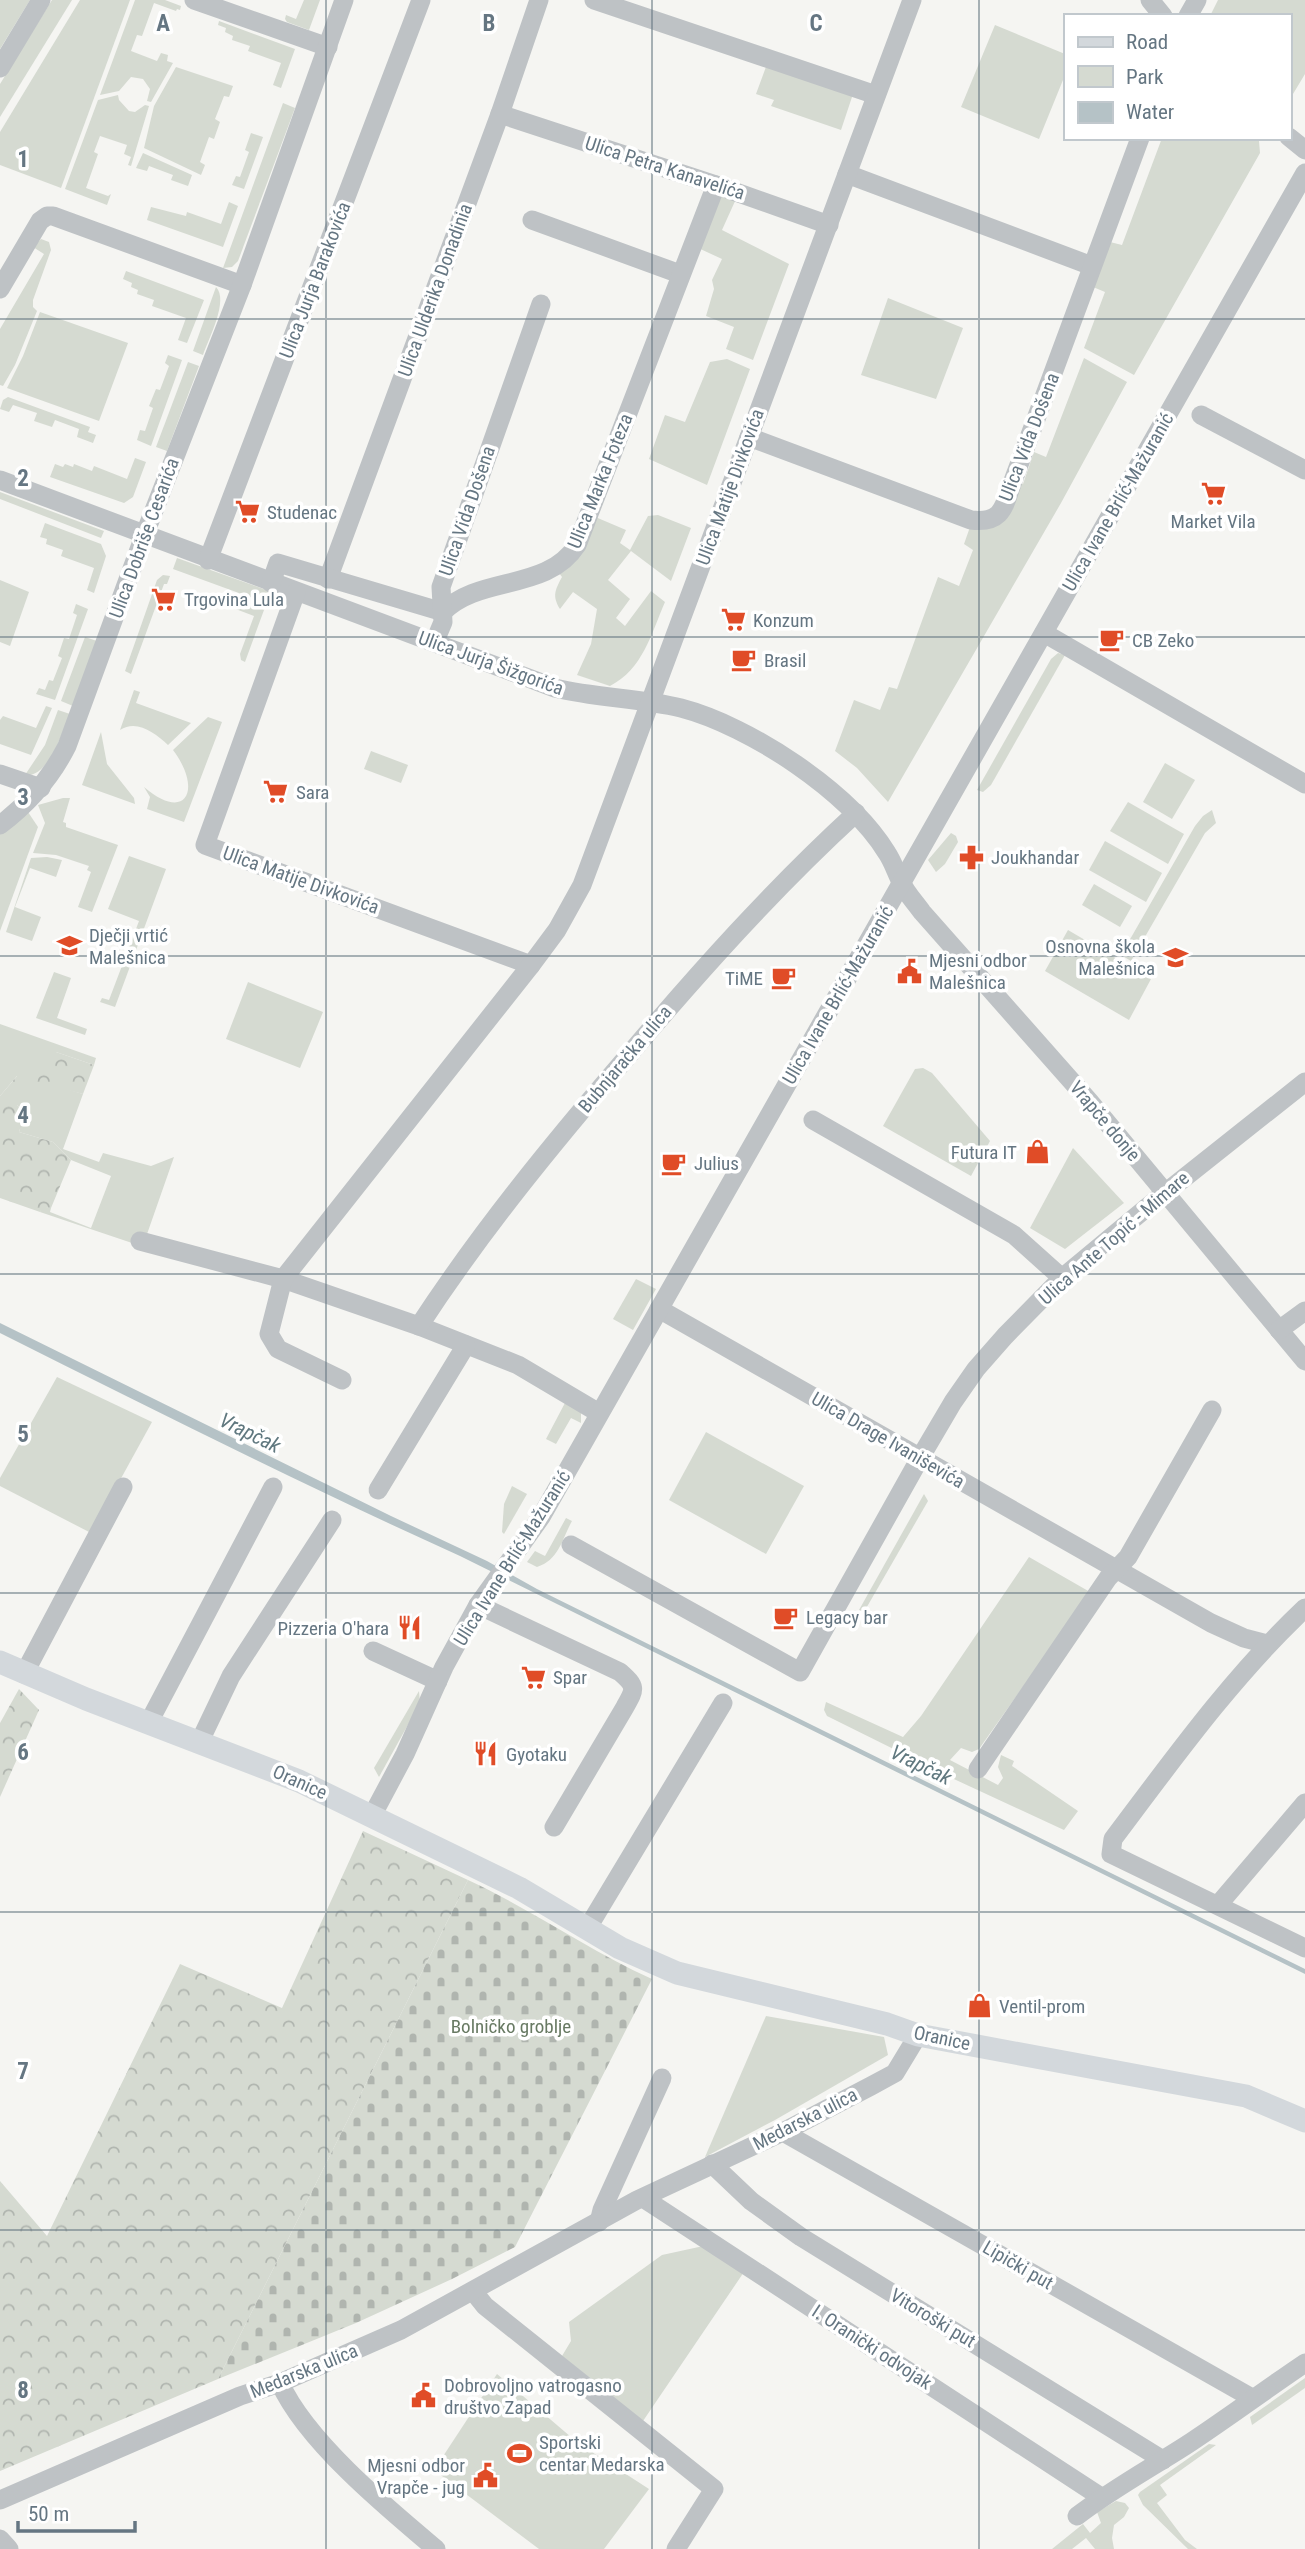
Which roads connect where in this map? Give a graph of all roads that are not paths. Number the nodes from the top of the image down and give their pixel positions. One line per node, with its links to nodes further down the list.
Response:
1 (41, 0): 11 (street)
2 (194, 0): 10 (street)
3 (344, 0): 10 (street, Ulica Dobriše Cesarića)
4 (421, 0): 32 (street, Ulica Jurja Barakovića)
5 (539, 0): 13 (street, Ulica Ulderika Donadinia)
6 (594, 0): 12 (street)
7 (912, 0): 12 (street, Ulica Matije Divkovića)
8 (1150, 0): 9 (street)
9 (1161, 14)
10 (328, 47): 24 (street, Ulica Dobriše Cesarića)
11 (0, 68)
12 (876, 95): 17 (street, Ulica Matije Divkovića)
13 (500, 114): 19 (street, Ulica Petra Kanavelića); 33 (street, Ulica Ulderika Donadinia)
14 (1291, 139): 16 (street)
15 (1139, 140): 22 (street, Ulica Vida Došena)
16 (1305, 150)
17 (847, 173): 21 (street, Ulica Matije Divkovića); 22 (street)
18 (1305, 173): 37 (street, Ulica Ivane Brlić-Mažuranić)
19 (716, 185): 21 (street, Ulica Petra Kanavelića); 23 (street, Ulica Marka Foteza)
20 (532, 220): 23 (street)
21 (829, 225): 28 (street, Ulica Matije Divkovića)
22 (1092, 266): 28 (street, Ulica Vida Došena)
23 (680, 274): 36 (street, Ulica Marka Foteza)
24 (242, 285): 25 (street); 31 (street, Ulica Dobriše Cesarića)
25 (0, 289)
26 (541, 304): 36 (street, Ulica Vida Došena)
27 (1201, 415): 29 (street)
28 (749, 437): 39 (street, Ulica Matije Divkovića)
29 (1305, 470)
30 (0, 480): 31 (street, Ulica Jurja Šižgorića)
31 (144, 536): 32 (street, Ulica Jurja Šižgorića); 42 (street, Ulica Dobriše Cesarića)
32 (208, 560): 34 (street, Ulica Jurja Šižgorića)
33 (328, 579): 34 (street, Ulica Jurja Šižgorića); 36 (street, Ulica Jurja Šižgorića)
34 (271, 583): 35 (street, Ulica Jurja Šižgorića)
35 (296, 593): 38 (street, Ulica Jurja Šižgorića); 46 (street, Ulica Matije Divkovića)
36 (443, 612): 38 (street, Ulica Vida Došena)
37 (1044, 633): 41 (street); 45 (street, Ulica Ivane Brlić-Mažuranić)
38 (435, 641): 39 (street, Ulica Jurja Šižgorića)
39 (648, 704): 43 (street, Ulica Jurja Šižgorića); 46 (street, Ulica Matije Divkovića)
40 (0, 774): 42 (street)
41 (1305, 784)
42 (41, 788): 44 (street, Ulica Dobriše Cesarića)
43 (856, 813): 45 (street, Ulica Jurja Šižgorića); 55 (street, Bubnjaračka ulica)
44 (0, 825)
45 (902, 884): 49 (street, Vrapče donje); 53 (street, Ulica Ivane Brlić-Mažuranić)
46 (531, 965): 52 (street, Ulica Matije Divkovića)
47 (1305, 1082): 49 (street, Ulica Ante Topić - Mimare)
48 (813, 1120): 51 (street)
49 (1165, 1193): 51 (street, Ulica Ante Topić - Mimare); 56 (street, Vrapče donje)
50 (140, 1241): 52 (street)
51 (1062, 1278): 62 (street, Ulica Ante Topić - Mimare)
52 (283, 1279): 55 (street); 59 (street)
53 (659, 1309): 61 (street, Ulica Ivane Brlić-Mažuranić); 62 (street, Ulica Drage Ivaniševića)
54 (1305, 1311): 56 (street)
55 (419, 1326): 57 (street)
56 (1279, 1330): 58 (street, Vrapče donje)
57 (466, 1345): 61 (street); 65 (street)
58 (1305, 1361)
59 (342, 1380)
60 (1212, 1410): 68 (street)
61 (600, 1413): 69 (street, Ulica Ivane Brlić-Mažuranić)
62 (920, 1458): 67 (street, Ulica Ante Topić - Mimare); 68 (street, Ulica Drage Ivaniševića)
63 (123, 1487): 74 (street)
64 (273, 1488): 77 (street)
65 (378, 1490)
66 (332, 1520): 78 (street)
67 (571, 1545)
68 (1117, 1570): 71 (street, Ulica Drage Ivaniševića); 79 (street)
69 (478, 1605): 75 (street, Ulica Ivane Brlić-Mažuranić); 82 (street)
70 (1305, 1608): 71 (street)
71 (1267, 1644): 83 (street)
72 (373, 1651): 75 (street)
73 (0, 1662): 74 (main road, Oranice)
74 (24, 1674): 77 (main road, Oranice)
75 (438, 1681): 81 (street, Ulica Ivane Brlić-Mažuranić)
76 (723, 1703): 84 (street)
77 (149, 1722): 78 (main road, Oranice)
78 (200, 1741): 81 (main road, Oranice)
79 (978, 1769)
80 (1305, 1803): 83 (street)
81 (372, 1816): 84 (main road, Oranice)
82 (554, 1827)
83 (1218, 1905): 85 (street)
84 (587, 1929): 86 (main road, Oranice)
85 (1305, 1948)
86 (918, 2035): 88 (main road, Oranice); 89 (street, Medarska ulica)
87 (662, 2078): 92 (street)
88 (1305, 2120)
89 (783, 2132): 90 (street, Medarska ulica); 96 (street, Lipički put)
90 (712, 2164): 91 (street, Medarska ulica); 97 (street, Vitoroški put)
91 (643, 2198): 92 (street, Medarska ulica); 98 (street, I. Oranički odvojak)
92 (599, 2222): 93 (street, Medarska ulica)
93 (473, 2291): 95 (street, Medarska ulica); 104 (street)
94 (1305, 2363): 96 (street)
95 (280, 2384): 99 (street, Medarska ulica); 103 (street)
96 (1252, 2398): 97 (street)
97 (1163, 2460): 98 (street)
98 (1101, 2497): 100 (street)
99 (0, 2500)
100 (1077, 2516)
101 (0, 2539): 102 (street)
102 (9, 2549)
103 (436, 2549)
104 (676, 2549)

